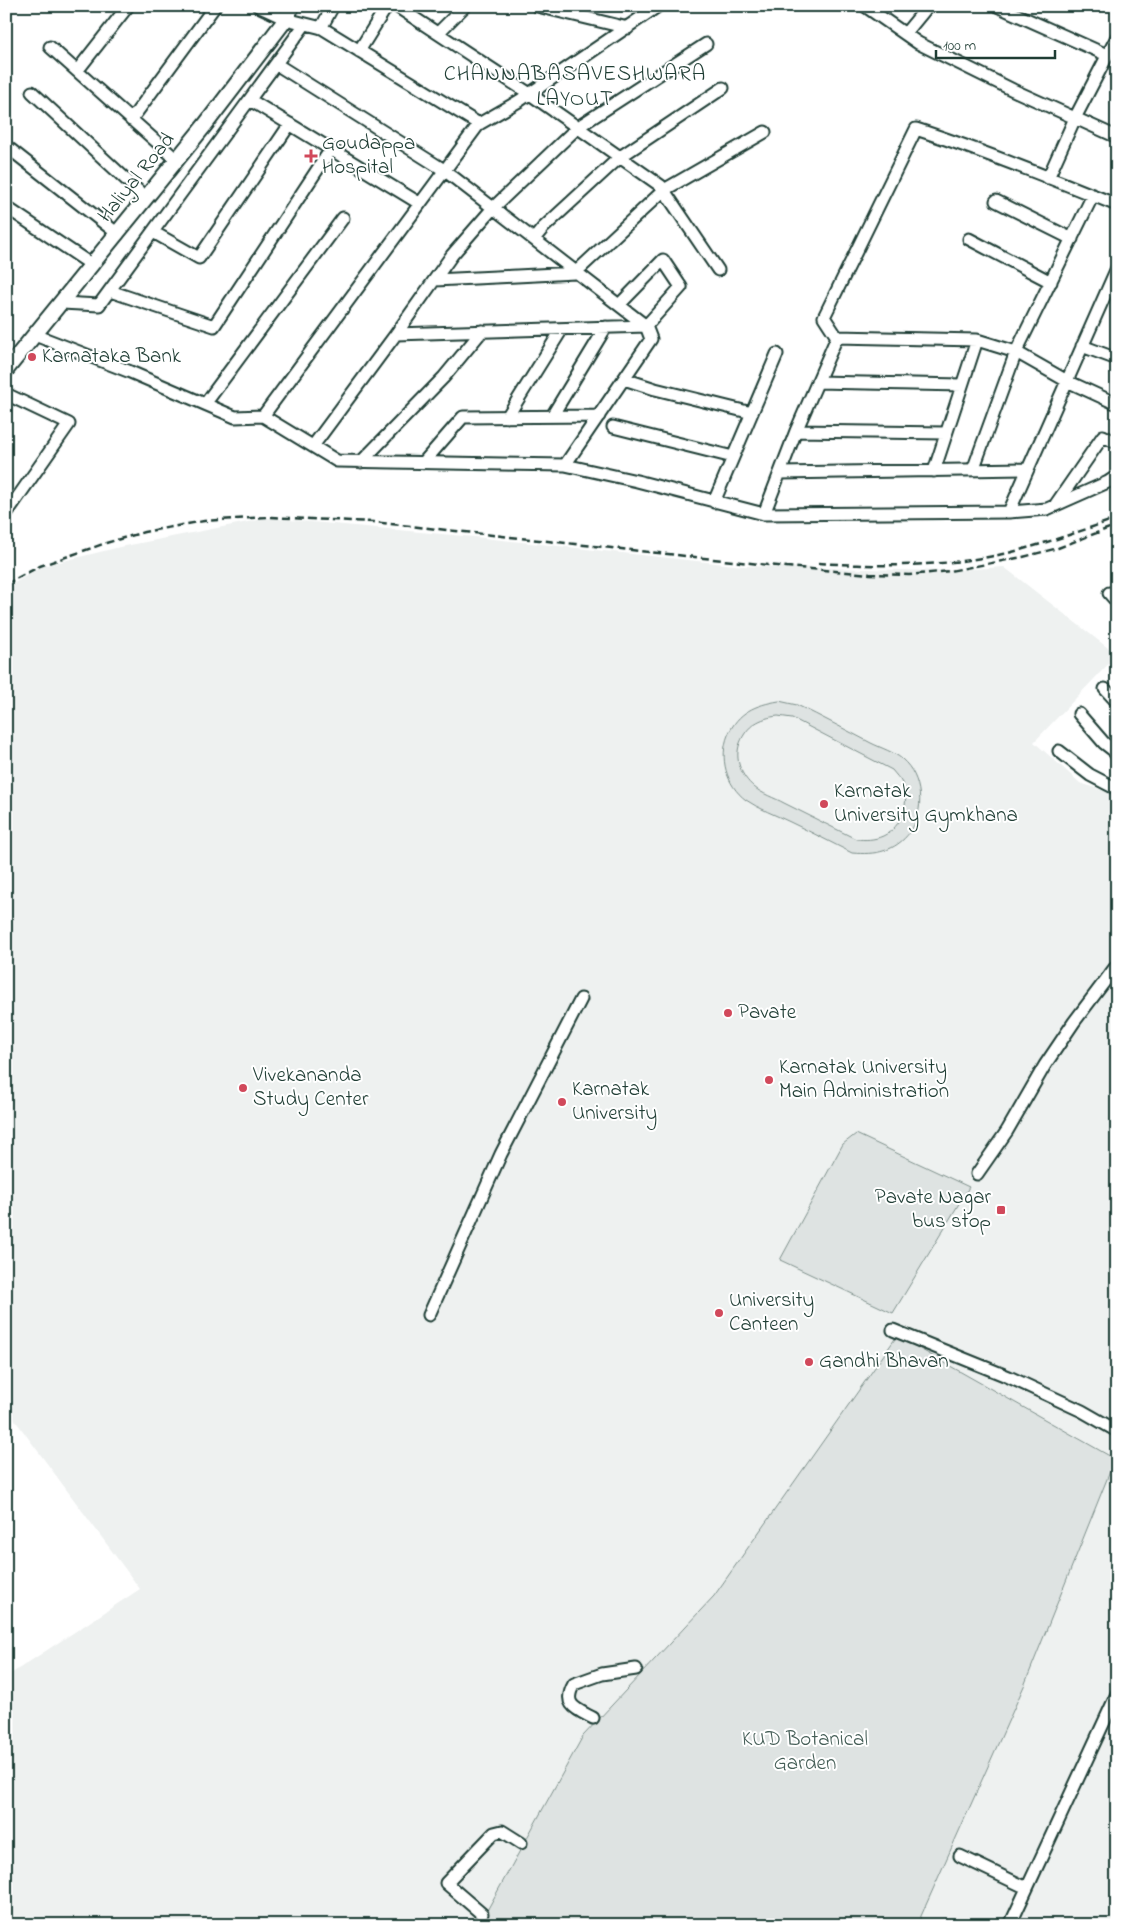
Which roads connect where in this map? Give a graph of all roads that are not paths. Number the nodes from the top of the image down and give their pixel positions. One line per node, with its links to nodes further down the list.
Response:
1 (128, 6): 26 (street)
2 (214, 6): 32 (street)
3 (258, 6): 14 (street)
4 (292, 6): 14 (main road, Haliyal Road)
5 (332, 6): 16 (street)
6 (387, 6): 23 (street)
7 (396, 6): 18 (street)
8 (465, 6): 18 (street)
9 (537, 6): 17 (street)
10 (658, 6): 17 (street)
11 (864, 6): 19 (street)
12 (928, 6): 19 (street)
13 (999, 7): 24 (street)
14 (286, 19): 15 (street); 41 (main road, Haliyal Road)
15 (305, 24): 16 (street); 25 (street)
16 (321, 28): 23 (street)
17 (628, 28): 29 (street)
18 (438, 33): 29 (street)
19 (905, 34): 31 (street)
20 (1117, 37): 24 (street)
21 (706, 44): 35 (street)
22 (50, 47): 26 (street)
23 (359, 51): 34 (street)
24 (1107, 55): 31 (street)
25 (276, 64): 30 (street); 42 (street)
26 (77, 71): 32 (street)
27 (723, 88): 40 (street)
28 (32, 92): 46 (street)
29 (530, 94): 34 (street); 35 (street)
30 (250, 100): 33 (street); 53 (street)
31 (1075, 118): 37 (street); 43 (street)
32 (131, 120): 41 (street)
33 (290, 124): 39 (street); 53 (street)
34 (478, 124): 42 (street)
35 (578, 127): 40 (street); 51 (street)
36 (765, 132): 44 (street)
37 (1117, 137)
38 (6, 146): 54 (street)
39 (331, 149): 48 (street); 64 (street)
40 (620, 157): 44 (street); 55 (street)
41 (177, 160): 46 (main road, Haliyal Road)
42 (444, 170): 48 (street); 51 (street)
43 (1048, 178): 45 (street); 73 (street)
44 (664, 190): 60 (street); 61 (street)
45 (1093, 195): 49 (street); 57 (street)
46 (146, 198): 54 (main road, Haliyal Road)
47 (996, 201): 57 (street)
48 (419, 203): 88 (street)
49 (1117, 205)
50 (6, 207): 58 (street)
51 (493, 208): 55 (street); 62 (street)
52 (343, 218): 85 (street)
53 (153, 232): 64 (street)
54 (118, 234): 58 (main road, Haliyal Road)
55 (534, 239): 61 (street)
56 (968, 239): 63 (street)
57 (1072, 239): 63 (street)
58 (92, 265): 65 (main road, Haliyal Road)
59 (1117, 268): 75 (street)
60 (718, 270)
61 (575, 273): 62 (street); 66 (street)
62 (435, 280): 71 (street)
63 (1051, 282): 76 (street)
64 (110, 291): 65 (street)
65 (62, 303): 72 (main road, Haliyal Road)
66 (620, 304): 67 (street); 67 (street)
67 (646, 326): 68 (street); 80 (street)
68 (606, 327): 69 (street); 89 (street)
69 (562, 328): 70 (street); 91 (street)
70 (482, 331): 71 (street); 98 (street)
71 (396, 334): 96 (street)
72 (35, 335): 79 (main road, Haliyal Road); 85 (street)
73 (837, 336): 74 (street); 82 (street)
74 (977, 340): 76 (street); 83 (street)
75 (1082, 346): 78 (street); 81 (street)
76 (1016, 352): 81 (street); 103 (street)
77 (777, 354): 87 (street)
78 (1117, 359)
79 (6, 370)
80 (624, 379): 87 (street); 90 (street)
81 (1066, 381): 86 (street); 101 (street)
82 (817, 382): 83 (street); 93 (street)
83 (962, 385): 94 (street)
84 (6, 394): 109 (street)
85 (205, 404): 88 (street)
86 (1117, 404)
87 (752, 413): 97 (street)
88 (263, 416): 96 (street)
89 (552, 416): 90 (street); 91 (street)
90 (599, 416): 100 (street)
91 (507, 417): 99 (street)
92 (614, 427): 97 (street)
93 (796, 431): 94 (street); 104 (street)
94 (946, 433): 102 (street)
95 (1117, 443): 107 (street)
96 (313, 446): 98 (street)
97 (733, 457): 106 (street)
98 (360, 462): 99 (street)
99 (423, 463): 100 (street)
100 (565, 465): 106 (street)
101 (1028, 469): 103 (street); 108 (street)
102 (934, 470): 103 (street); 104 (street)
103 (973, 470)
104 (780, 474): 110 (street)
105 (1117, 476): 107 (street)
106 (714, 502): 110 (street)
107 (1055, 506): 108 (street)
108 (1009, 512): 110 (street)
109 (6, 514)
110 (764, 514)
111 (1105, 689): 112 (street)
112 (1117, 702)
113 (1079, 714): 114 (street)
114 (1115, 748)
115 (1059, 751): 116 (street)
116 (1117, 789)
117 (1117, 964): 119 (street)
118 (581, 999): 120 (street)
119 (977, 1174)
120 (430, 1315)
121 (893, 1330): 122 (street)
122 (1117, 1431)
123 (636, 1669): 125 (street)
124 (1117, 1694): 128 (street)
125 (593, 1718)
126 (521, 1843): 129 (street)
127 (960, 1856): 128 (street)
128 (1026, 1888): 130 (street)
129 (482, 1914)
130 (1010, 1925)

